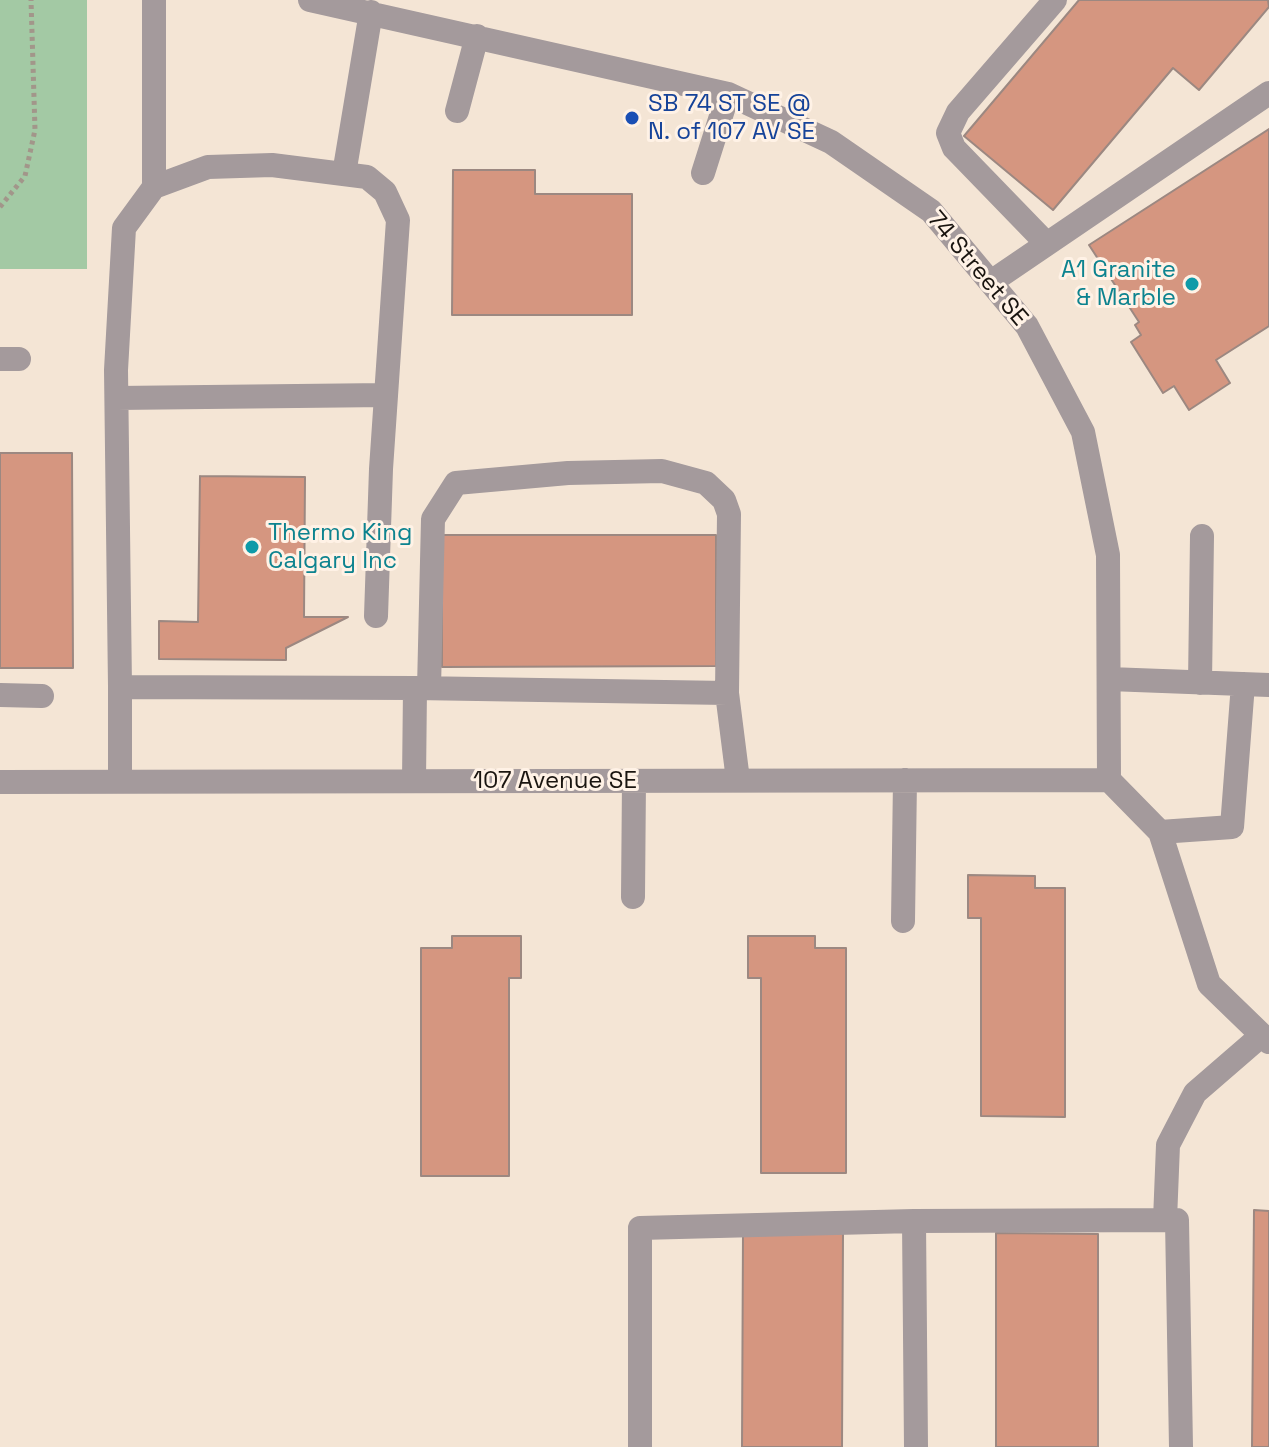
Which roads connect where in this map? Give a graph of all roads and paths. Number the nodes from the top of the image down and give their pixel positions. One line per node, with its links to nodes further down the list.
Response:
1 (154, 0): 12 (street)
2 (310, 0): 5 (street, 74 Street SE)
3 (1055, 0): 14 (street)
4 (33, 1): 13 (path)
5 (371, 12): 6 (street, 74 Street SE); 11 (street)
6 (477, 36): 8 (street, 74 Street SE); 9 (street)
7 (1269, 93): 14 (street)
8 (728, 94): 10 (street); 15 (street, 74 Street SE)
9 (457, 111)
10 (703, 173)
11 (344, 174): 12 (street); 16 (street)
12 (154, 187): 17 (street)
13 (0, 207)
14 (1047, 244): 15 (street)
15 (991, 282): 20 (street, 74 Street SE)
16 (386, 395): 17 (street); 19 (street)
17 (117, 398): 24 (street)
18 (1202, 536): 21 (street)
19 (376, 616)
20 (1109, 679): 21 (street); 32 (street, 74 Street SE)
21 (1200, 683): 22 (street)
22 (1243, 684): 23 (street); 36 (street)
23 (1269, 685)
24 (120, 687): 25 (street); 35 (street)
25 (422, 688): 26 (street); 26 (street); 33 (street)
26 (727, 693): 30 (street)
27 (0, 695): 28 (street)
28 (42, 696)
29 (634, 780): 30 (street, 107 Avenue SE); 33 (street, 107 Avenue SE); 37 (street)
30 (738, 780): 31 (street, 107 Avenue SE)
31 (905, 780): 32 (street, 107 Avenue SE); 38 (street)
32 (1109, 780): 36 (street)
33 (414, 781): 35 (street, 107 Avenue SE)
34 (0, 782): 35 (street, 107 Avenue SE)
35 (120, 782)
36 (1160, 832): 39 (street)
37 (633, 897)
38 (903, 921)
39 (1265, 1039): 40 (street)
40 (1165, 1220): 41 (street); 44 (street)
41 (914, 1221): 42 (street); 43 (street)
42 (640, 1447)
43 (916, 1447)
44 (1181, 1447)

